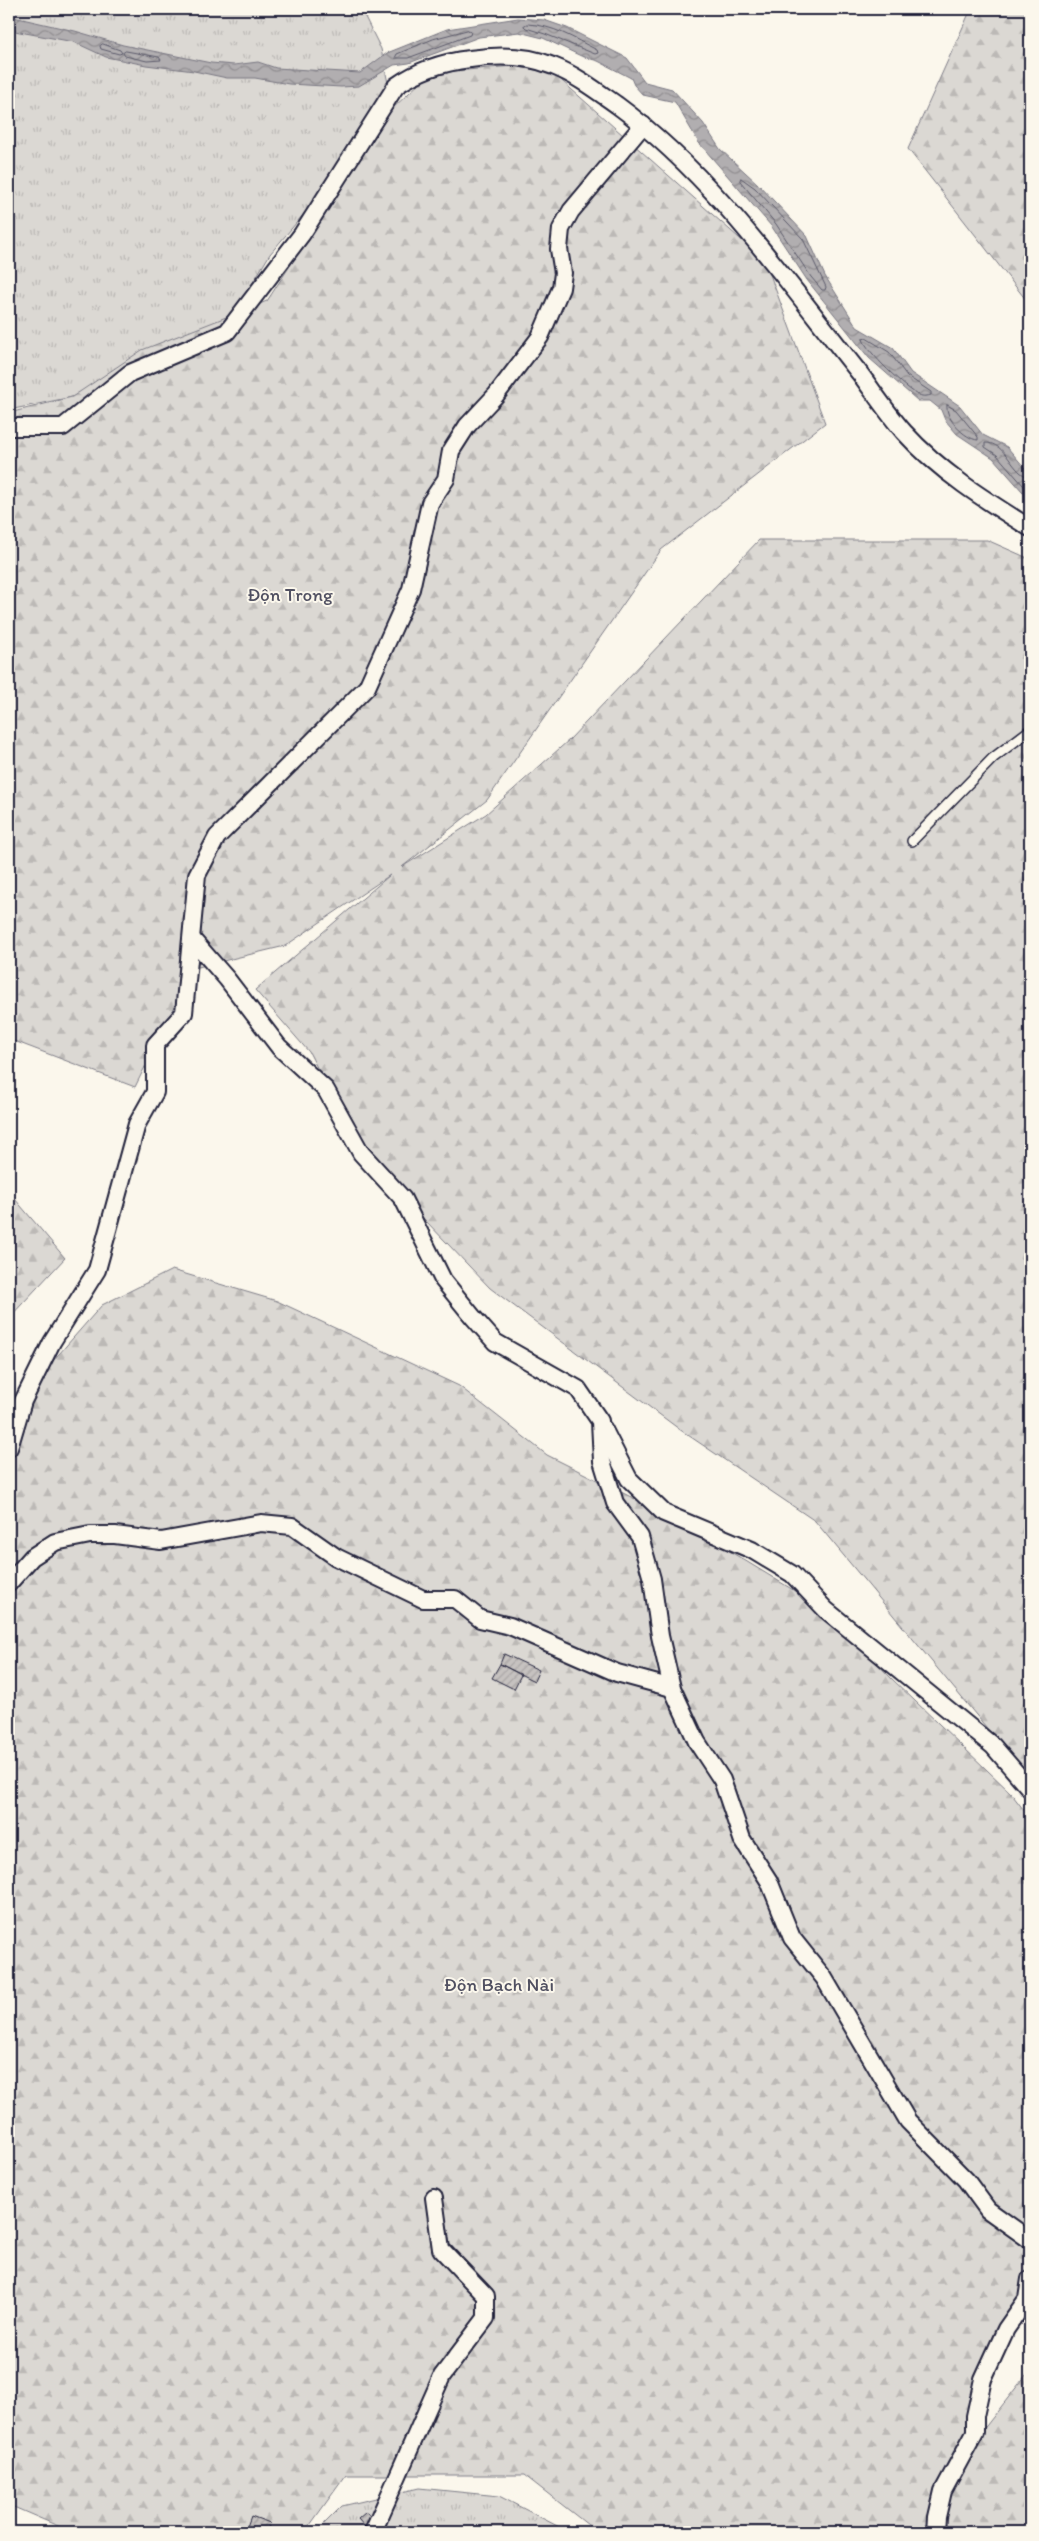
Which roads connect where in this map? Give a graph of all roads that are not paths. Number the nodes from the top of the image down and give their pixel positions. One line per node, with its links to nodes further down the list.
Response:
1 (643, 125): 2 (street); 3 (street); 6 (street)
2 (9, 427)
3 (1030, 528)
4 (1030, 730): 5 (lane)
5 (912, 841)
6 (192, 939): 7 (street); 8 (street)
7 (600, 1421): 10 (street); 11 (street)
8 (9, 1448)
9 (9, 1583): 10 (street)
10 (672, 1688): 13 (street)
11 (1030, 1788)
12 (434, 2198): 15 (street)
13 (1030, 2240)
14 (1030, 2279): 16 (street)
15 (373, 2532)
16 (936, 2532)

